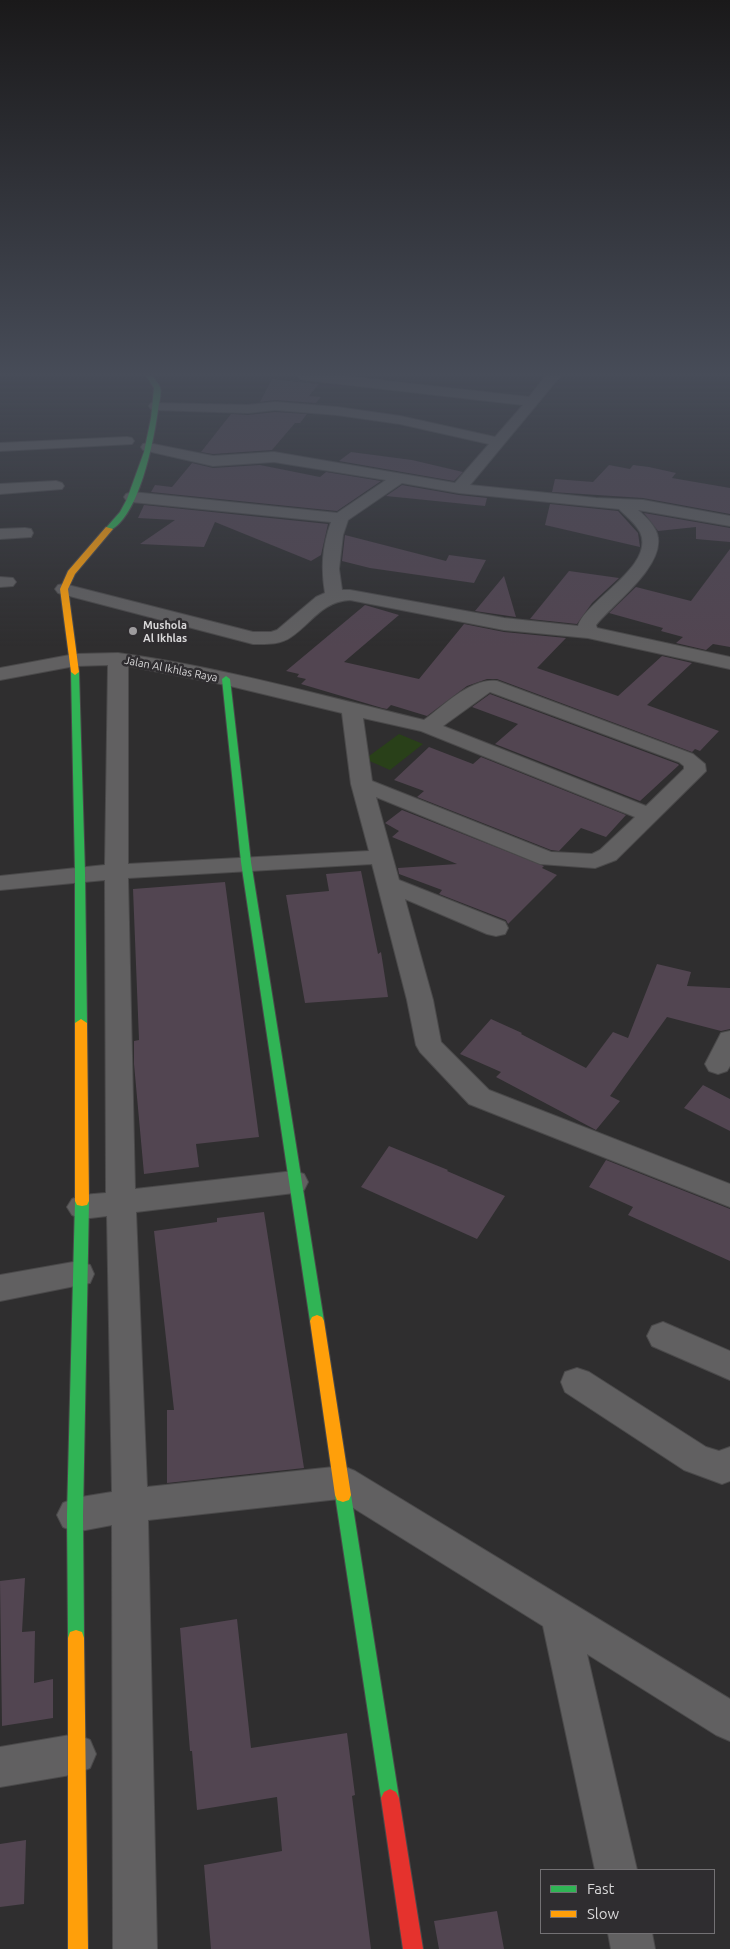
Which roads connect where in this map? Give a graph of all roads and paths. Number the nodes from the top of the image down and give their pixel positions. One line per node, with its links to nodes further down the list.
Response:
1 (142, 465): 8 (street)
2 (319, 465): 4 (street)
3 (479, 465): 6 (street)
4 (398, 479): 6 (street); 12 (street)
5 (56, 486): 7 (street)
6 (459, 488): 9 (street)
7 (0, 489)
8 (132, 497): 12 (street); 16 (street)
9 (623, 504): 11 (street); 18 (street)
10 (730, 513): 11 (street)
11 (698, 515): 13 (street)
12 (341, 518): 17 (street)
13 (730, 521)
14 (25, 533): 15 (street)
15 (0, 534)
16 (64, 589): 17 (street); 20 (street)
17 (334, 596): 18 (street)
18 (588, 632): 21 (street)
19 (118, 659): 20 (street, Jalan Al Ikhlas Raya); 23 (street, Jalan Al Ikhlas Raya); 30 (street)
20 (75, 660): 22 (street, Jalan Al Ikhlas Raya); 31 (street)
21 (730, 663)
22 (0, 674)
23 (226, 679): 24 (street, Jalan Al Ikhlas Raya); 29 (street)
24 (352, 710): 25 (street, Jalan Al Ikhlas Raya); 26 (street)
25 (428, 727): 27 (street, Jalan Al Ikhlas Raya); 27 (street)
26 (362, 784): 27 (street); 28 (street)
27 (649, 815)
28 (382, 857): 29 (street); 33 (street)
29 (246, 862): 30 (street); 37 (street)
30 (116, 872): 31 (street); 39 (street)
31 (80, 873): 32 (street); 40 (street)
32 (0, 882)
33 (389, 884): 34 (street); 38 (street)
34 (496, 928)
35 (730, 1040): 36 (street)
36 (718, 1064)
37 (294, 1182): 39 (street); 47 (street)
38 (730, 1196)
39 (120, 1203): 40 (street); 48 (street)
40 (82, 1207): 41 (street)
41 (79, 1274): 42 (street); 49 (street)
42 (0, 1288)
43 (663, 1336): 44 (street)
44 (730, 1366)
45 (577, 1382): 46 (street)
46 (730, 1463)
47 (343, 1482): 48 (street); 50 (street); 58 (street)
48 (130, 1505): 49 (street); 57 (street)
49 (76, 1515): 52 (street)
50 (559, 1614): 51 (street); 54 (street)
51 (730, 1721)
52 (76, 1754): 53 (street); 56 (street)
53 (0, 1767)
54 (616, 1869)
55 (630, 1934): 59 (street)
56 (78, 1949)
57 (135, 1949)
58 (414, 1949)
59 (633, 1949)

